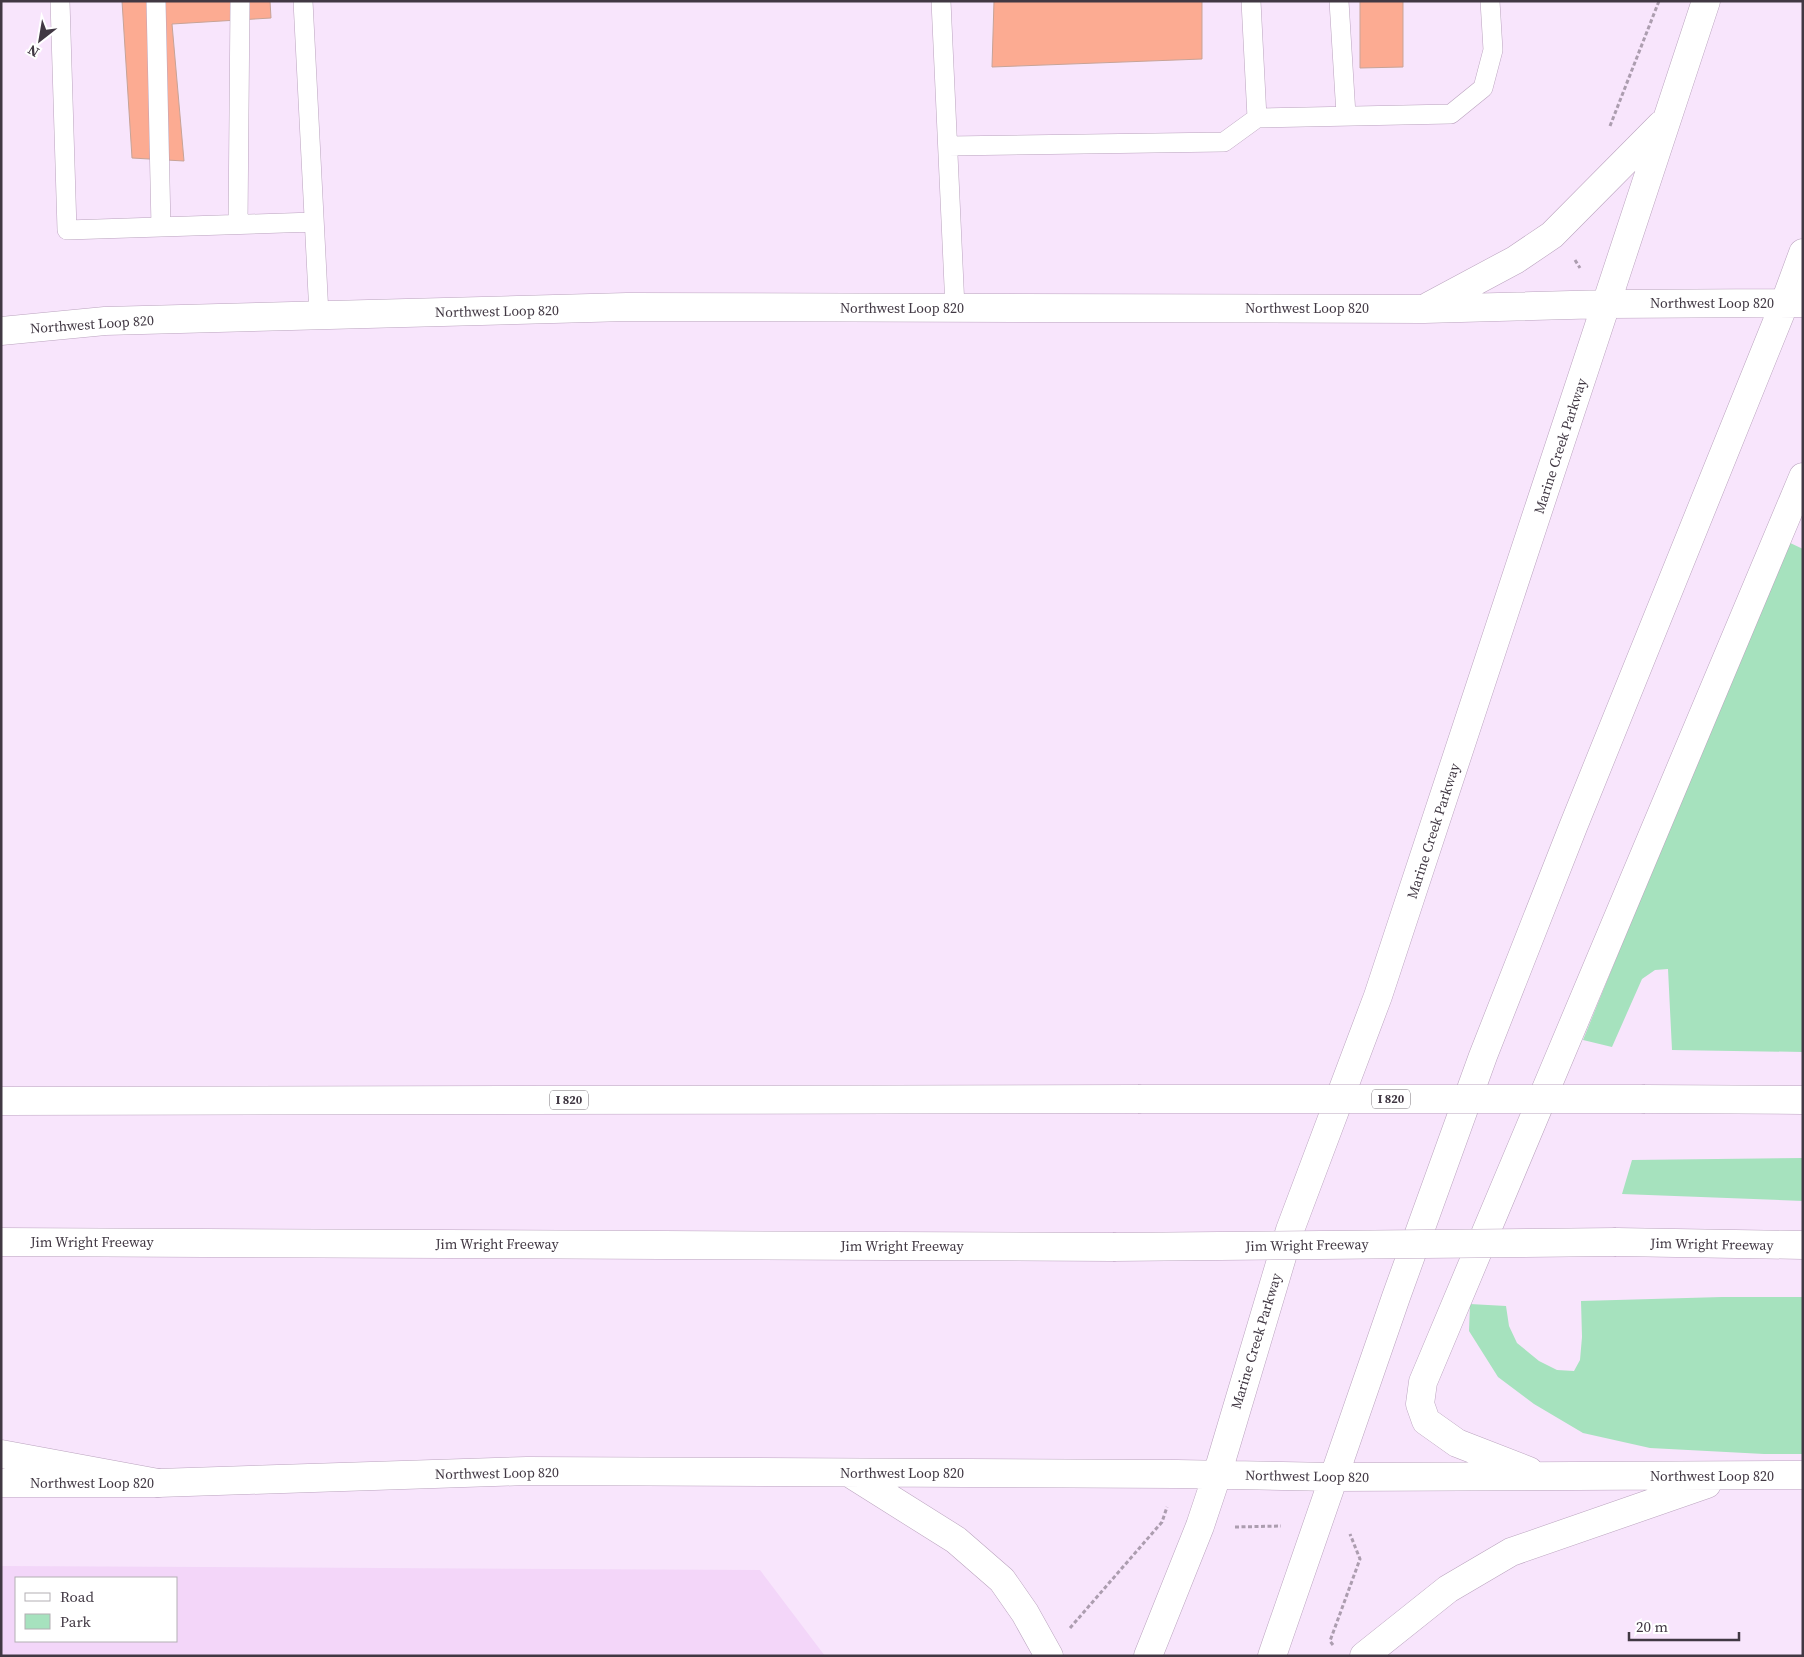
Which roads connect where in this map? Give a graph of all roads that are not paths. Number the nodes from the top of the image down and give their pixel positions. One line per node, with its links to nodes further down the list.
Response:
1 (60, 1): 16 (lane)
2 (156, 1): 16 (lane)
3 (240, 1): 15 (lane)
4 (303, 1): 14 (lane)
5 (942, 1): 13 (lane)
6 (1251, 1): 11 (lane)
7 (1339, 1): 10 (lane)
8 (1490, 1): 10 (lane)
9 (1706, 1): 12 (main road, Marine Creek Parkway)
10 (1346, 116): 11 (lane)
11 (1257, 118): 13 (lane)
12 (1666, 121): 19 (main road, Marine Creek Parkway); 21 (main road)
13 (948, 146): 20 (lane)
14 (314, 222): 15 (lane); 22 (lane)
15 (238, 224): 16 (lane)
16 (161, 227)
17 (1803, 254): 18 (main road)
18 (1794, 302): 19 (main road, Northwest Loop 820); 34 (main road)
19 (1608, 304): 21 (main road, Northwest Loop 820); 31 (main road, Marine Creek Parkway)
20 (955, 308): 21 (main road, Northwest Loop 820); 22 (main road, Northwest Loop 820)
21 (1424, 308)
22 (319, 315): 23 (main road, Northwest Loop 820)
23 (1, 331)
24 (1803, 478): 35 (main road)
25 (1803, 1100): 26 (main road, I 820, bridge)
26 (1, 1101)
27 (1, 1242): 28 (main road, Jim Wright Freeway, bridge)
28 (1803, 1246)
29 (1, 1454): 36 (main road)
30 (851, 1474): 31 (main road, Northwest Loop 820); 36 (main road, Northwest Loop 820); 38 (main road)
31 (1217, 1474): 34 (main road, Northwest Loop 820); 39 (main road, Marine Creek Parkway)
32 (1803, 1475): 33 (main road, Northwest Loop 820)
33 (1729, 1476): 35 (main road, Northwest Loop 820); 41 (main road)
34 (1333, 1477): 35 (main road, Northwest Loop 820); 40 (main road)
35 (1544, 1477)
36 (158, 1483): 37 (main road, Northwest Loop 820)
37 (1, 1484)
38 (1050, 1656)
39 (1148, 1656)
40 (1272, 1656)
41 (1364, 1656)

